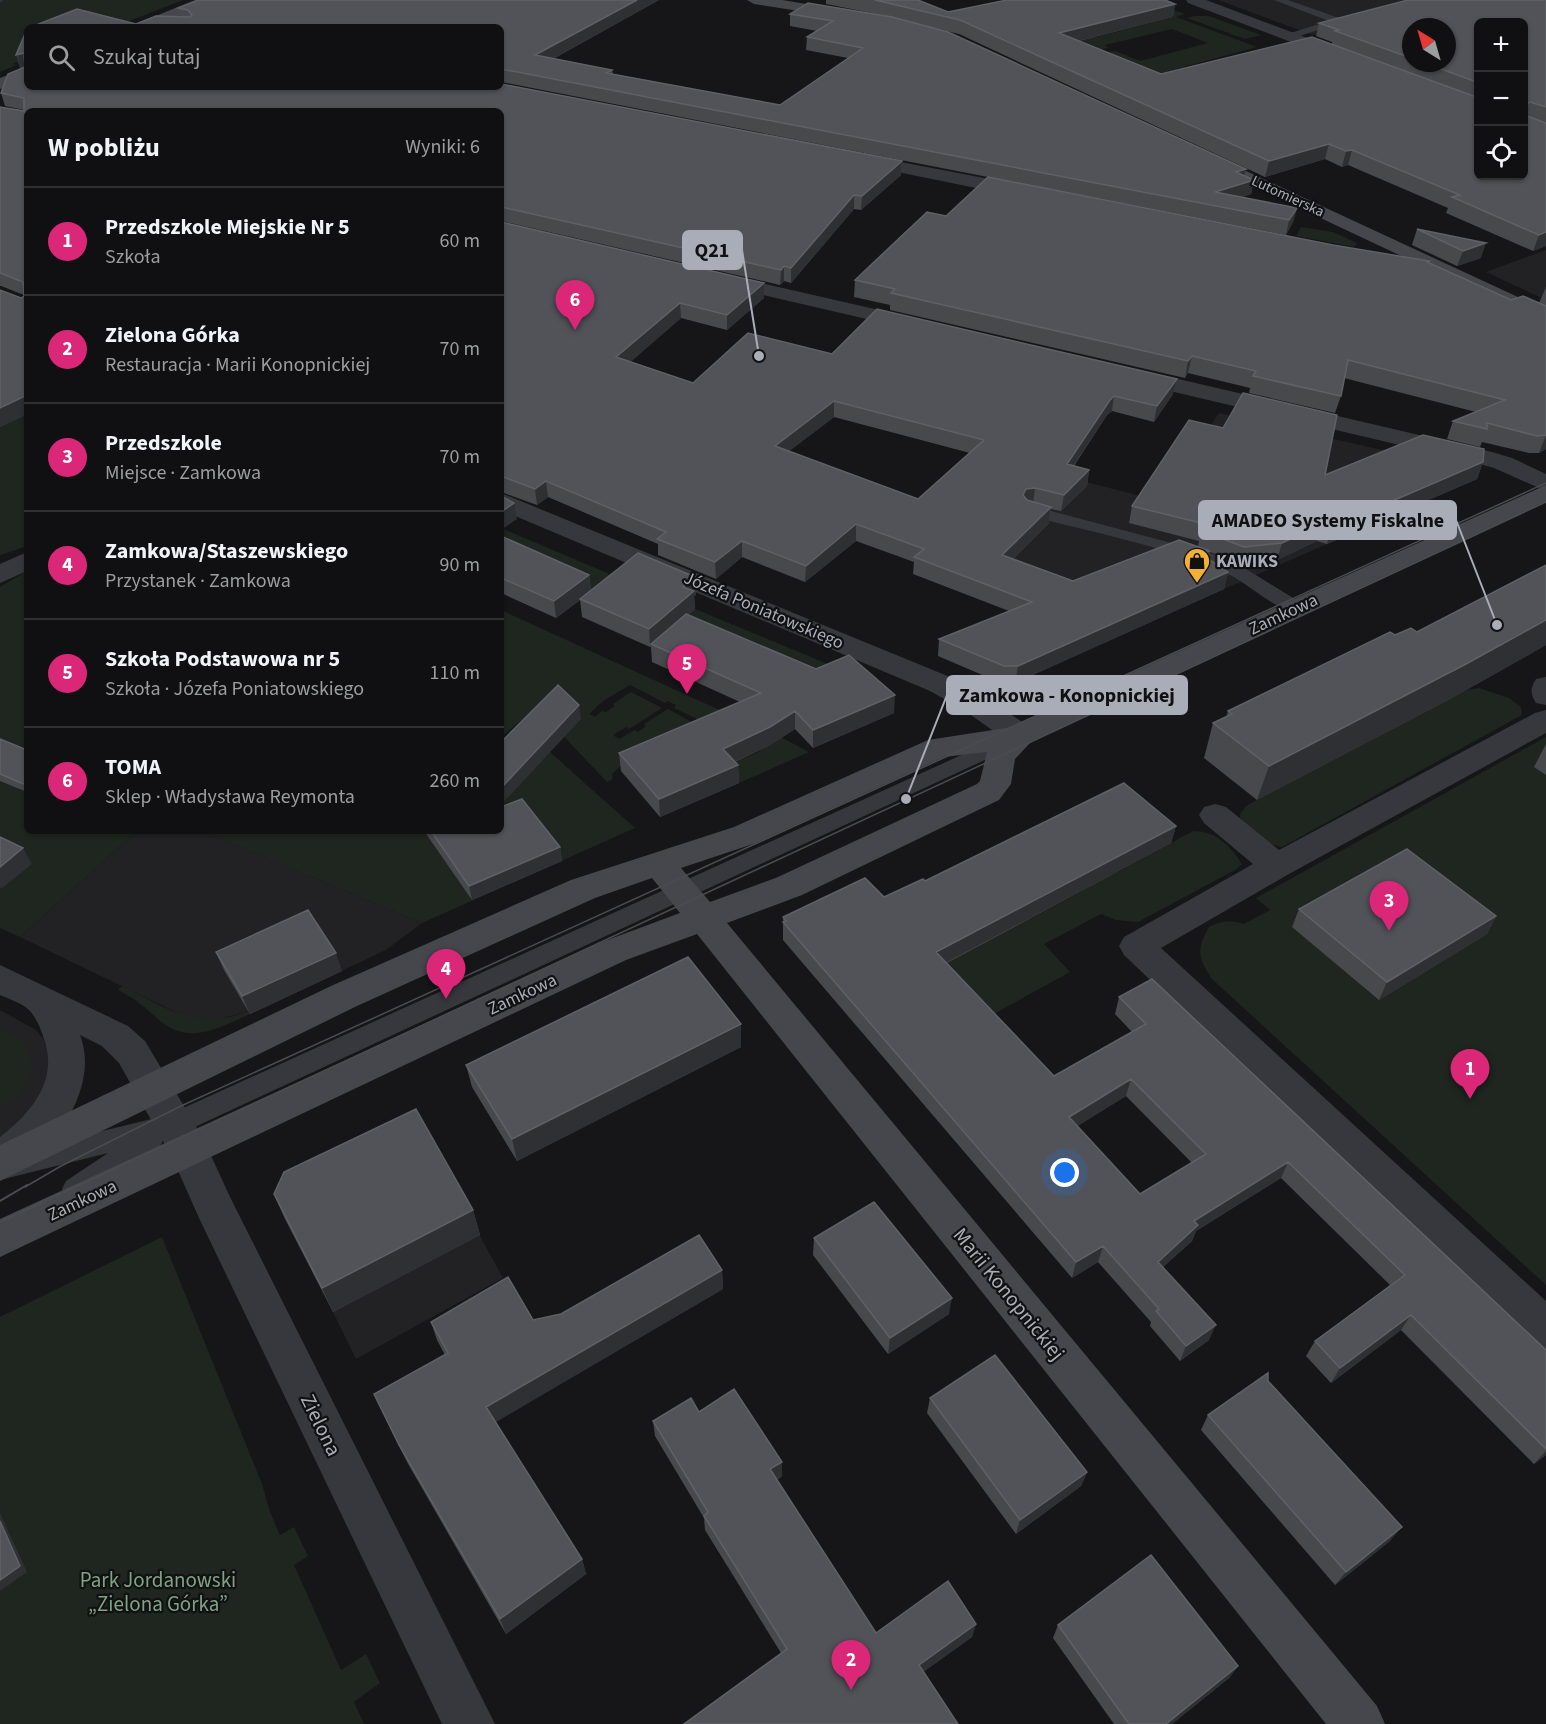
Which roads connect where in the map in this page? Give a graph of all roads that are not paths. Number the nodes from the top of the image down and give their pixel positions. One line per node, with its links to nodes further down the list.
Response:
1 (208, 0): 8 (street)
2 (754, 0): 6 (street)
3 (1193, 0): 9 (street)
4 (1279, 0): 7 (lane)
5 (1353, 17): 7 (lane)
6 (864, 18)
7 (1338, 21): 9 (lane)
8 (148, 24)
9 (1291, 36): 10 (street)
10 (1355, 61)
11 (24, 74): 12 (street)
12 (0, 84)
13 (1187, 148): 17 (street, Lutomierska)
14 (841, 156): 15 (street)
15 (1039, 195)
16 (1390, 264): 17 (street)
17 (1452, 273): 19 (street, Lutomierska)
18 (700, 274): 20 (street)
19 (1546, 318)
20 (933, 329)
21 (1109, 370): 22 (street)
22 (1546, 484)
23 (1546, 493): 28 (street, Zamkowa)
24 (504, 502): 32 (street, Józefa Poniatowskiego)
25 (1032, 511): 28 (lane)
26 (24, 562): 27 (street)
27 (0, 575)
28 (1296, 608): 32 (street, Zamkowa)
29 (1546, 686): 30 (street)
30 (1546, 696)
31 (1546, 720): 35 (street)
32 (1020, 735): 34 (street, Zamkowa); 36 (street, Zamkowa)
33 (1215, 815): 35 (street)
34 (659, 864): 36 (street, Marii Konopnickiej); 39 (street, Zamkowa)
35 (1277, 866): 42 (street)
36 (692, 904): 39 (street, Zamkowa); 44 (street, Marii Konopnickiej)
37 (0, 979): 38 (street, Zielona)
38 (41, 999): 39 (street, Zielona); 40 (street)
39 (173, 1121): 40 (street, Zamkowa); 41 (street, Zamkowa); 43 (street, Zielona)
40 (0, 1164)
41 (0, 1238)
42 (1546, 1329)
43 (469, 1724)
44 (1359, 1724)

